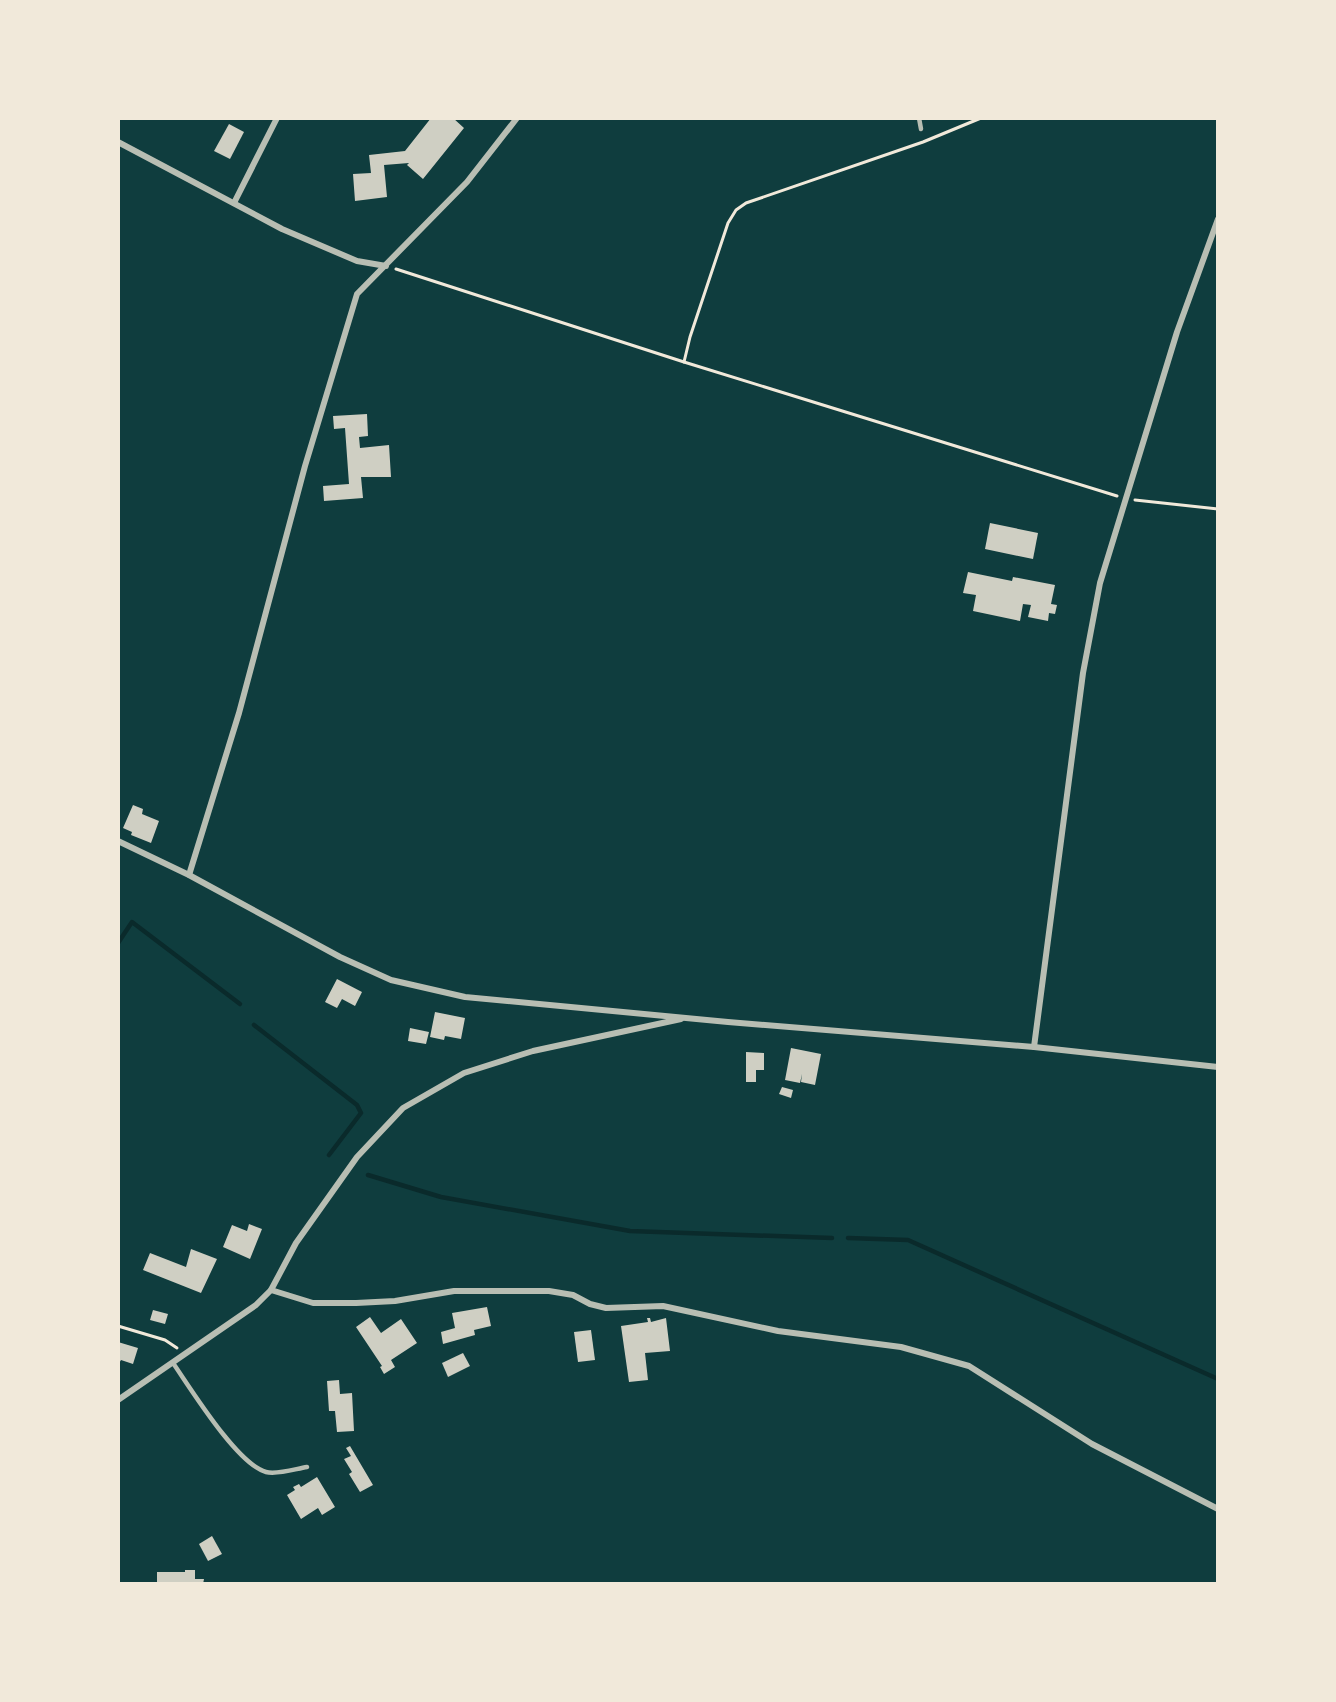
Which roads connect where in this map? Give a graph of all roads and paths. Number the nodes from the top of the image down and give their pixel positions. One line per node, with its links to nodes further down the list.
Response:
1 (277, 118): 7 (street)
2 (517, 118): 9 (street)
3 (919, 118): 5 (lane)
4 (981, 118): 10 (path)
5 (921, 129)
6 (118, 142): 7 (street)
7 (234, 203): 9 (street)
8 (1218, 219): 11 (street)
9 (386, 266): 10 (path); 14 (street)
10 (684, 362): 11 (path)
11 (1127, 499): 12 (path); 16 (street)
12 (1218, 508)
13 (118, 841): 14 (street)
14 (189, 875): 15 (street)
15 (687, 1017): 16 (street); 18 (street)
16 (1034, 1047): 17 (street)
17 (1218, 1067)
18 (271, 1290): 20 (street); 24 (street)
19 (118, 1326): 20 (path)
20 (187, 1354): 21 (street)
21 (173, 1363): 22 (street); 23 (lane)
22 (118, 1400)
23 (307, 1467)
24 (1218, 1509)

